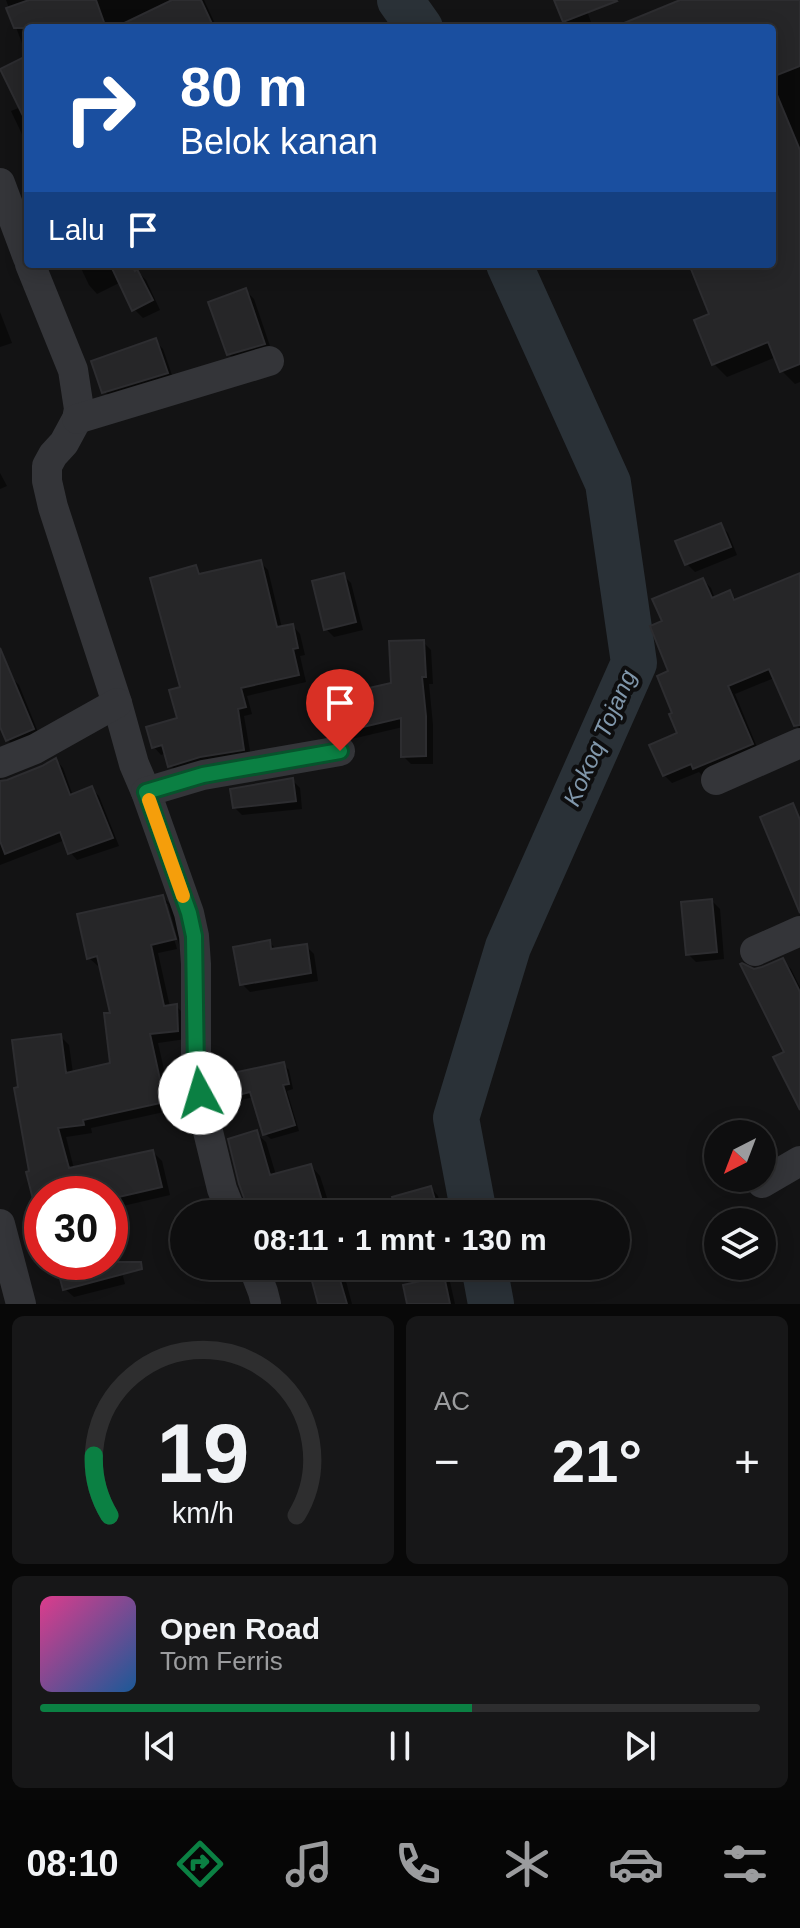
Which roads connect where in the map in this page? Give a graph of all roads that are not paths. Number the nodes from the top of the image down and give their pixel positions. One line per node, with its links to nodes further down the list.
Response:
1 (0, 183): 2 (street)
2 (24, 247)
3 (32, 268): 5 (street)
4 (269, 361): 5 (street)
5 (77, 419): 6 (street)
6 (117, 703): 9 (street); 11 (street)
7 (800, 743): 10 (street)
8 (340, 751): 11 (street)
9 (0, 763)
10 (716, 780)
11 (146, 792): 16 (street)
12 (800, 931): 13 (street)
13 (755, 951)
14 (800, 1161): 15 (street)
15 (776, 1175)
16 (227, 1200)
17 (0, 1224): 19 (street)
18 (258, 1280): 20 (street)
19 (21, 1304)
20 (266, 1304)

